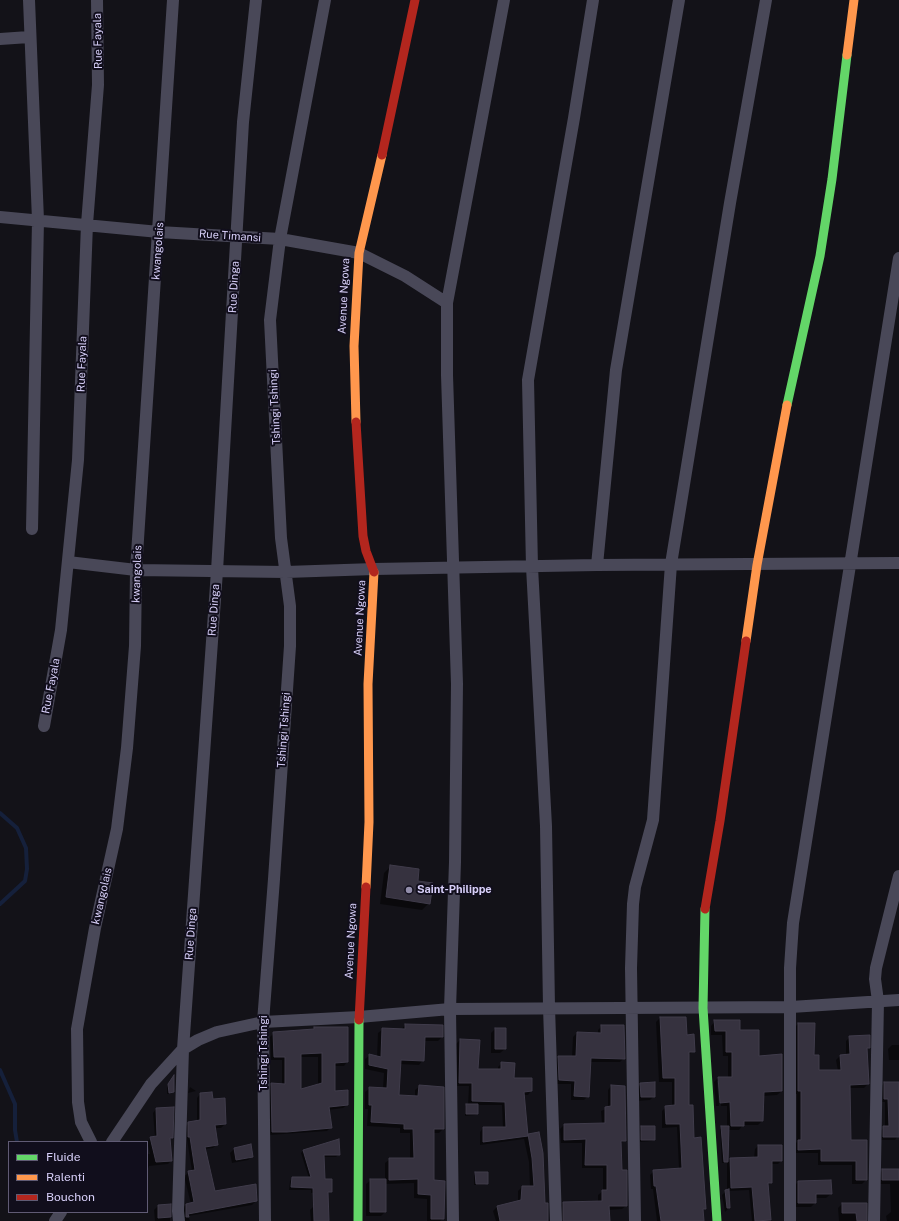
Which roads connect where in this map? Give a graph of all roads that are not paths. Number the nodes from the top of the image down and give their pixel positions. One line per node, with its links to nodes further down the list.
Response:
1 (29, 0): 12 (street)
2 (97, 0): 16 (street, Rue Fayala)
3 (173, 0): 17 (street, kwangolais)
4 (256, 0): 18 (street, Rue Dinga)
5 (325, 0): 19 (street, Tshingi Tshingi)
6 (415, 0): 20 (street, Avenue Ngowa)
7 (504, 0): 22 (street)
8 (593, 0): 30 (street)
9 (679, 0): 28 (street)
10 (766, 0): 27 (street)
11 (854, 0): 29 (street)
12 (29, 37): 13 (street); 15 (street)
13 (0, 39)
14 (0, 217): 15 (street, Rue Timansi)
15 (38, 220): 16 (street, Rue Timansi); 23 (street)
16 (87, 224): 17 (street, Rue Timansi); 24 (street, Rue Fayala)
17 (159, 232): 18 (street, Rue Timansi); 33 (street, kwangolais)
18 (237, 237): 19 (street, Rue Timansi); 34 (street, Rue Dinga)
19 (280, 239): 20 (street, Rue Timansi); 35 (street, Tshingi Tshingi)
20 (359, 253): 22 (street, Rue Timansi); 32 (street, Avenue Ngowa)
21 (899, 258): 25 (street)
22 (447, 303): 31 (street)
23 (32, 529)
24 (68, 562): 33 (street); 36 (street, Rue Fayala)
25 (851, 563): 26 (street); 29 (street); 42 (street)
26 (899, 563)
27 (671, 564): 28 (street); 29 (street); 41 (street)
28 (597, 565): 30 (street)
29 (757, 566): 43 (street)
30 (532, 567): 31 (street); 40 (street)
31 (452, 568): 32 (street); 44 (street)
32 (374, 569): 35 (street); 45 (street, Avenue Ngowa)
33 (136, 570): 34 (street); 48 (street, kwangolais)
34 (217, 571): 35 (street); 47 (street, Rue Dinga)
35 (286, 572): 46 (street, Tshingi Tshingi)
36 (44, 726)
37 (899, 876): 39 (street)
38 (899, 1000): 39 (street)
39 (878, 1001): 42 (street); 58 (street)
40 (549, 1007): 41 (street); 44 (street); 54 (street)
41 (633, 1007): 43 (street); 55 (street)
42 (790, 1007): 43 (street); 57 (street)
43 (703, 1008): 56 (street)
44 (450, 1009): 45 (street); 53 (street)
45 (359, 1017): 46 (street); 52 (street, Avenue Ngowa)
46 (263, 1022): 47 (street); 51 (street, Tshingi Tshingi)
47 (183, 1049): 49 (street); 50 (street, Rue Dinga)
48 (90, 1141)
49 (113, 1141)
50 (179, 1221)
51 (265, 1221)
52 (358, 1221)
53 (453, 1221)
54 (556, 1221)
55 (635, 1221)
56 (717, 1221)
57 (790, 1221)
58 (874, 1221)

